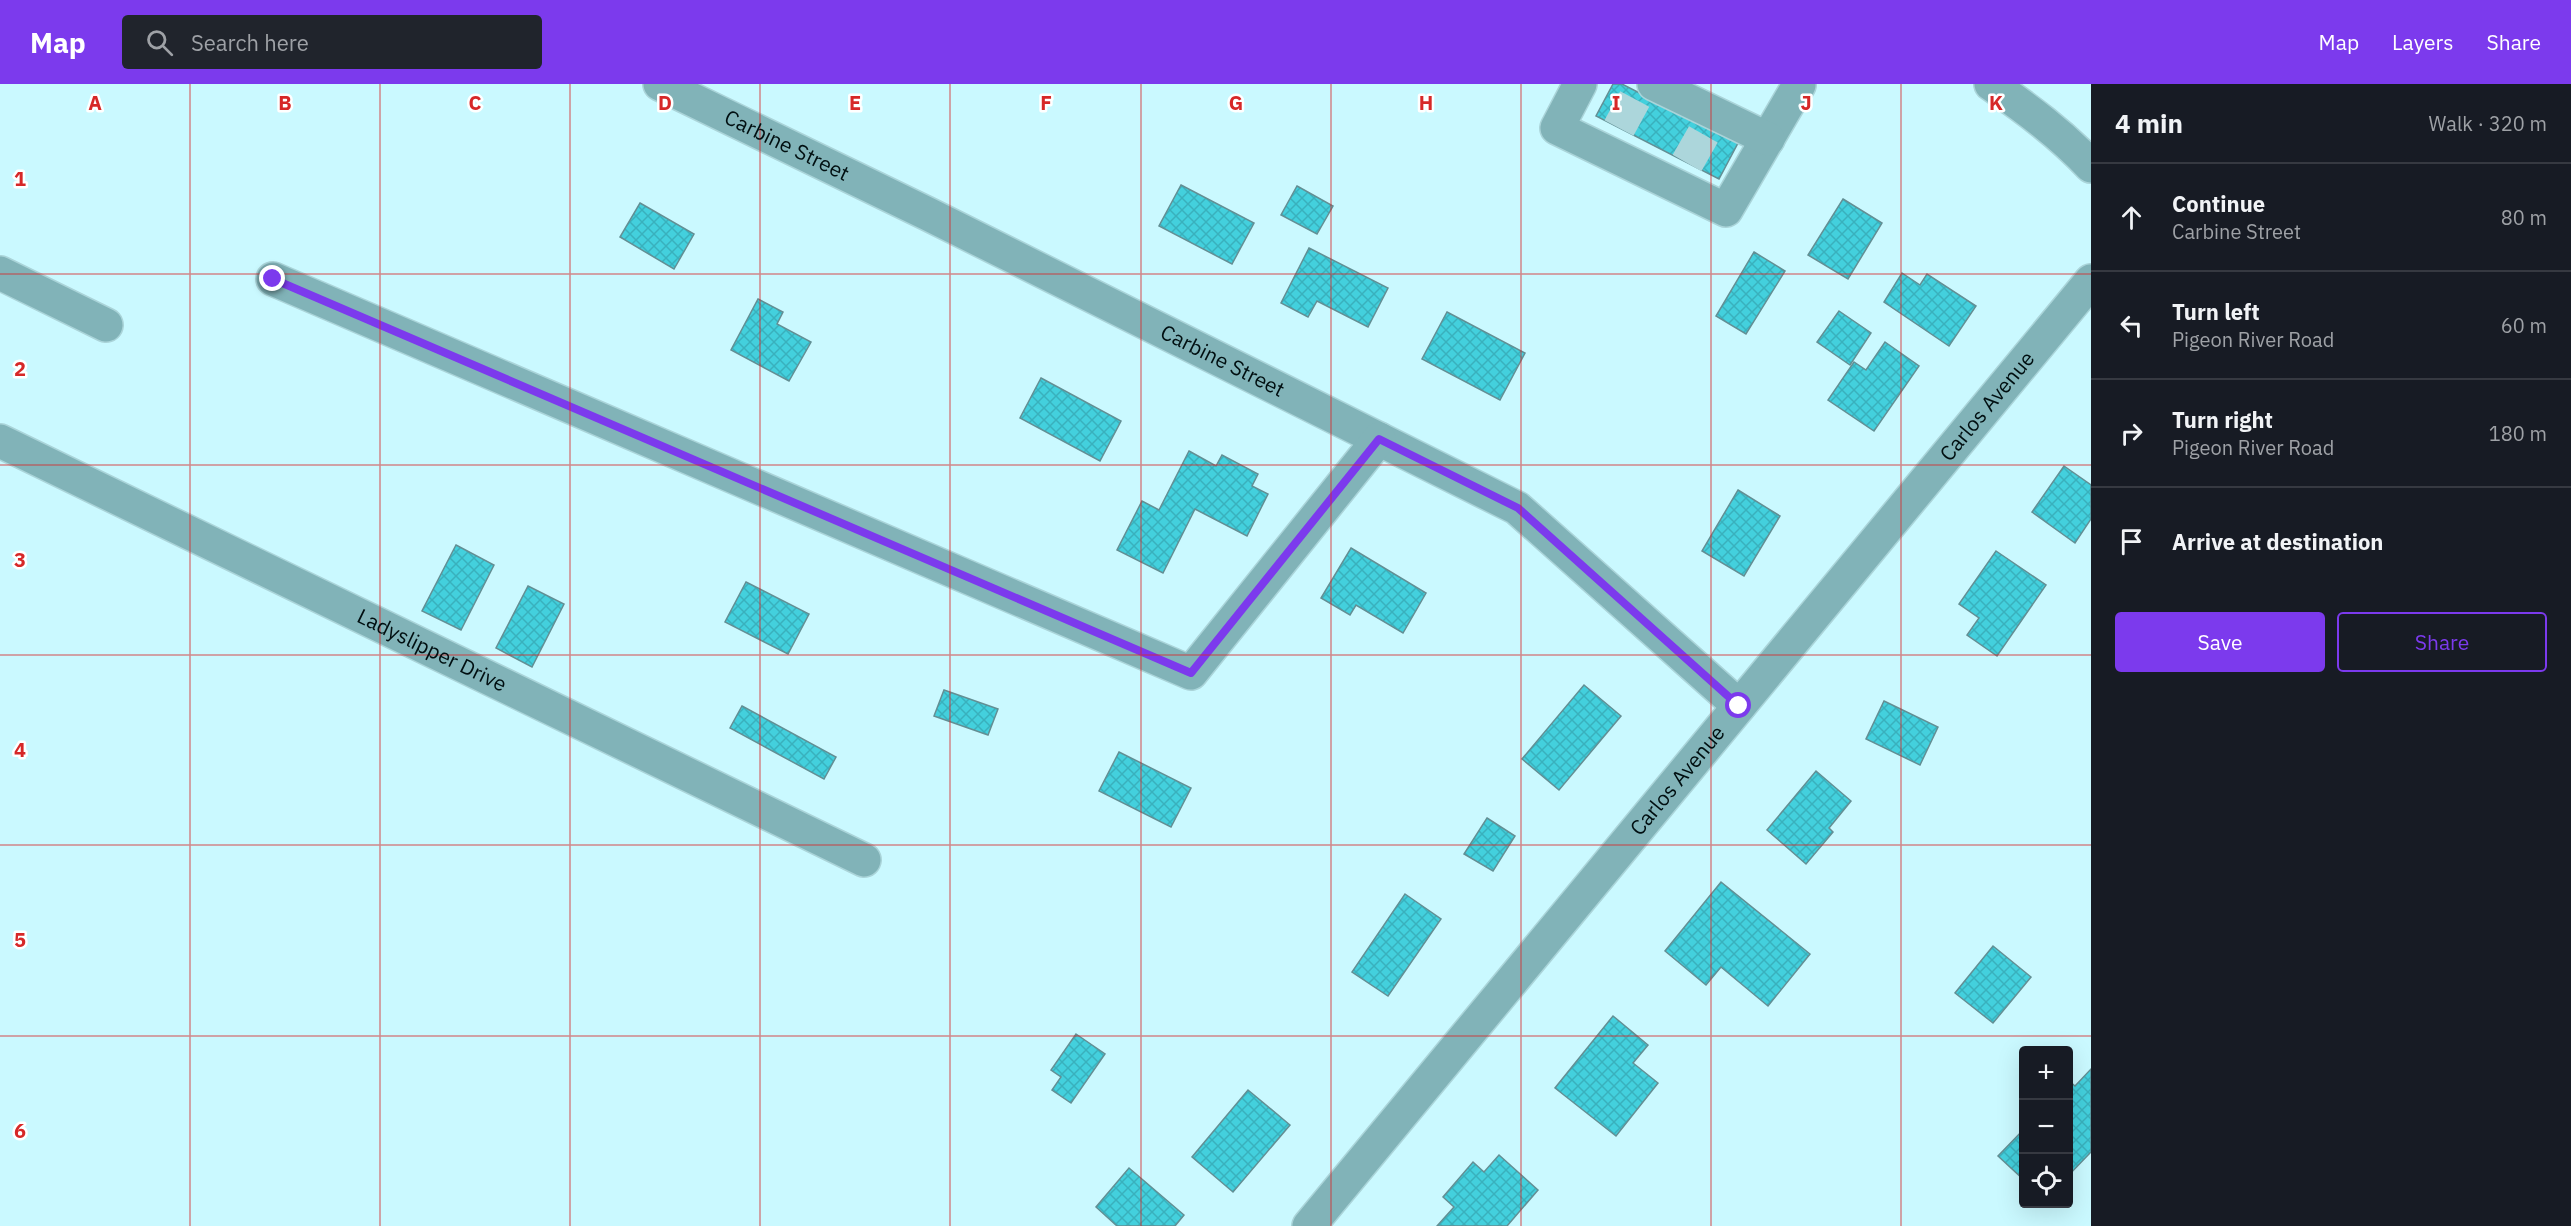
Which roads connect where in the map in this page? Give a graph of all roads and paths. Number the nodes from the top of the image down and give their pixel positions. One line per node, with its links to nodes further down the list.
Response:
1 (660, 84): 13 (street, Carbine Street)
2 (1580, 84): 6 (street)
3 (1797, 84): 6 (street)
4 (1991, 84): 7 (street)
5 (1658, 88): 6 (street)
6 (1767, 139)
7 (2080, 144): 8 (street)
8 (2091, 166)
9 (0, 273): 12 (street)
10 (273, 279): 13 (street)
11 (2091, 281): 15 (street, Carlos Avenue)
12 (106, 325)
13 (1379, 439): 15 (street, Carbine Street)
14 (0, 441): 16 (street, Ladyslipper Drive)
15 (1739, 706): 17 (street, Carlos Avenue)
16 (864, 860)
17 (1309, 1226)

